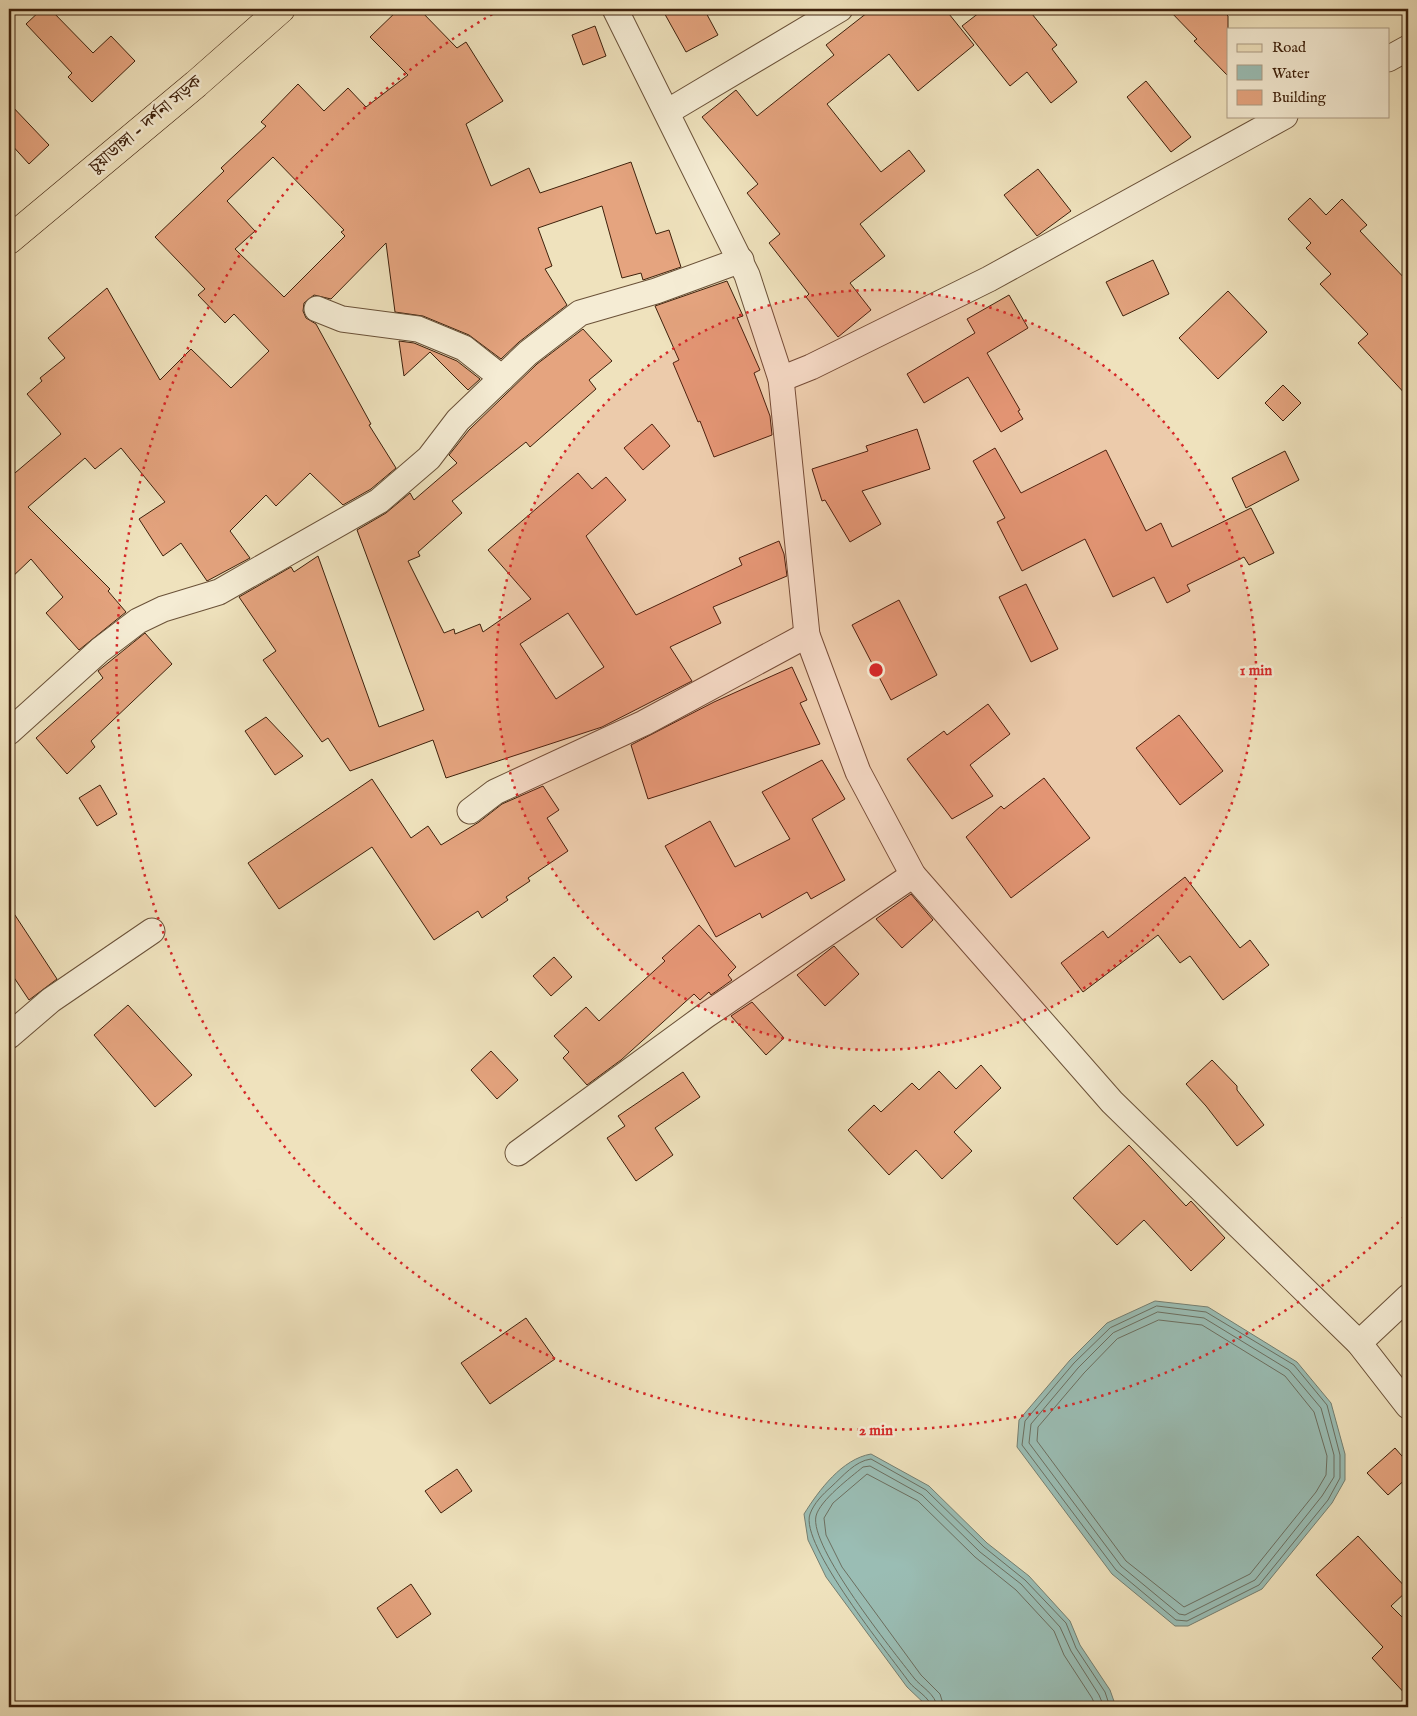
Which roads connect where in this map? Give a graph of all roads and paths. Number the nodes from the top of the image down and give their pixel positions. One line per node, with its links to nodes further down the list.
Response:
1 (281, 9): 8 (main road, চুয়াডাঙ্গা - দর্শনা সড়ক)
2 (615, 9): 6 (street)
3 (840, 9): 6 (street)
4 (1408, 48): 5 (street)
5 (1390, 58)
6 (668, 112): 9 (street)
7 (1281, 118): 12 (street)
8 (9, 240)
9 (741, 260): 11 (street); 12 (street)
10 (317, 309): 11 (street)
11 (502, 378): 14 (street)
12 (781, 379): 13 (street)
13 (807, 635): 15 (street); 16 (street)
14 (9, 732)
15 (470, 811)
16 (913, 875): 19 (street); 21 (street)
17 (152, 931): 18 (street)
18 (9, 1036)
19 (518, 1153)
20 (1408, 1297): 21 (street)
21 (1359, 1343): 22 (street)
22 (1408, 1406)

